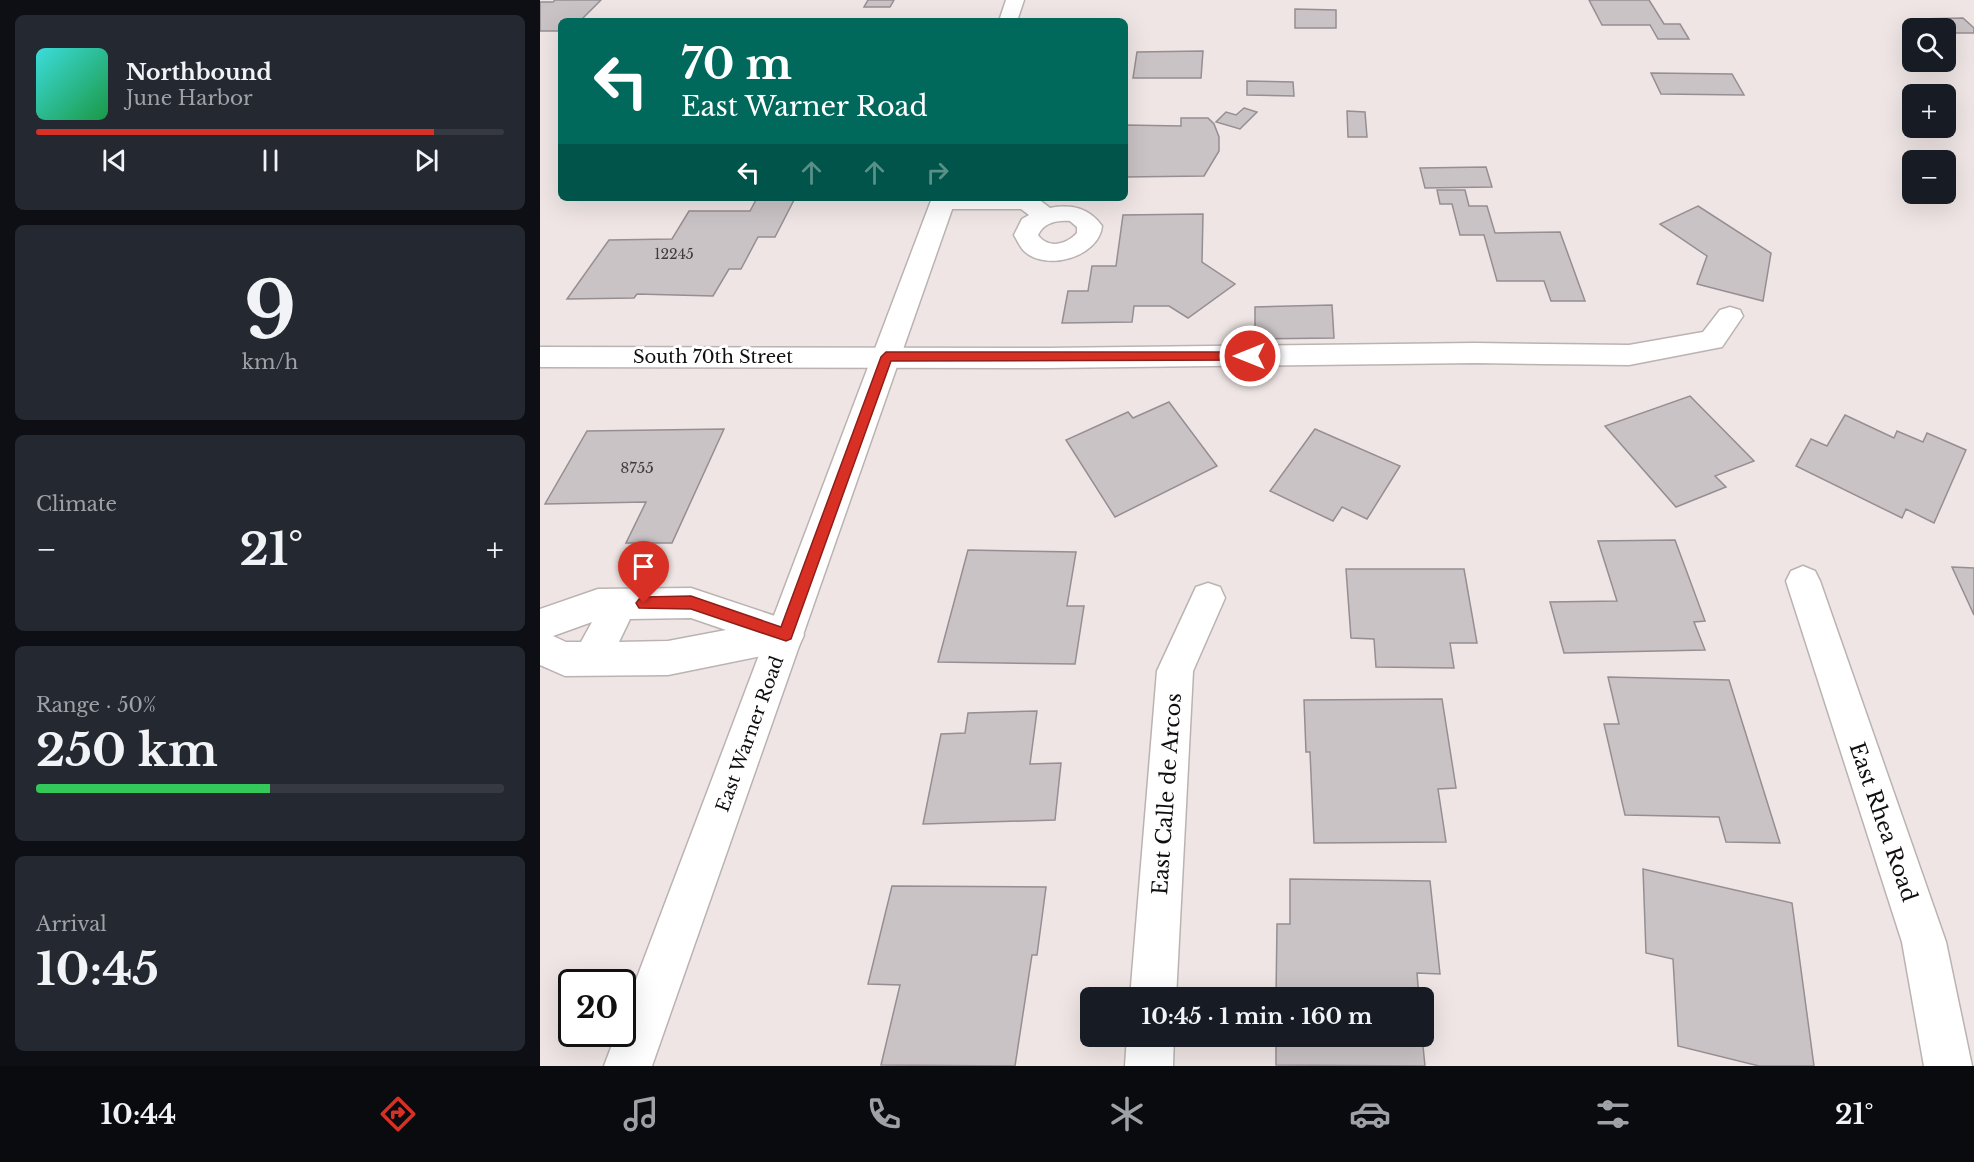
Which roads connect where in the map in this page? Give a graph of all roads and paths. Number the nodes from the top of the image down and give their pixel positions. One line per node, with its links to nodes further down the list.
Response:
1 (1015, 0): 2 (street)
2 (1009, 18)
3 (943, 201): 8 (street, East Warner Road)
4 (985, 201): 5 (street)
5 (1046, 216)
6 (1730, 316): 8 (street, South 70th Street)
7 (540, 357): 8 (street, South 70th Street)
8 (886, 357): 13 (street, East Warner Road)
9 (1803, 581): 20 (street, East Rhea Road)
10 (1208, 598): 16 (street, East Calle de Arcos)
11 (620, 604): 12 (street); 13 (street); 15 (street)
12 (540, 625)
13 (786, 635): 15 (street); 18 (street, East Warner Road)
14 (540, 648): 15 (street)
15 (591, 659)
16 (1154, 987)
17 (1150, 1047): 19 (street)
18 (628, 1066)
19 (1149, 1066)
20 (1948, 1066)

